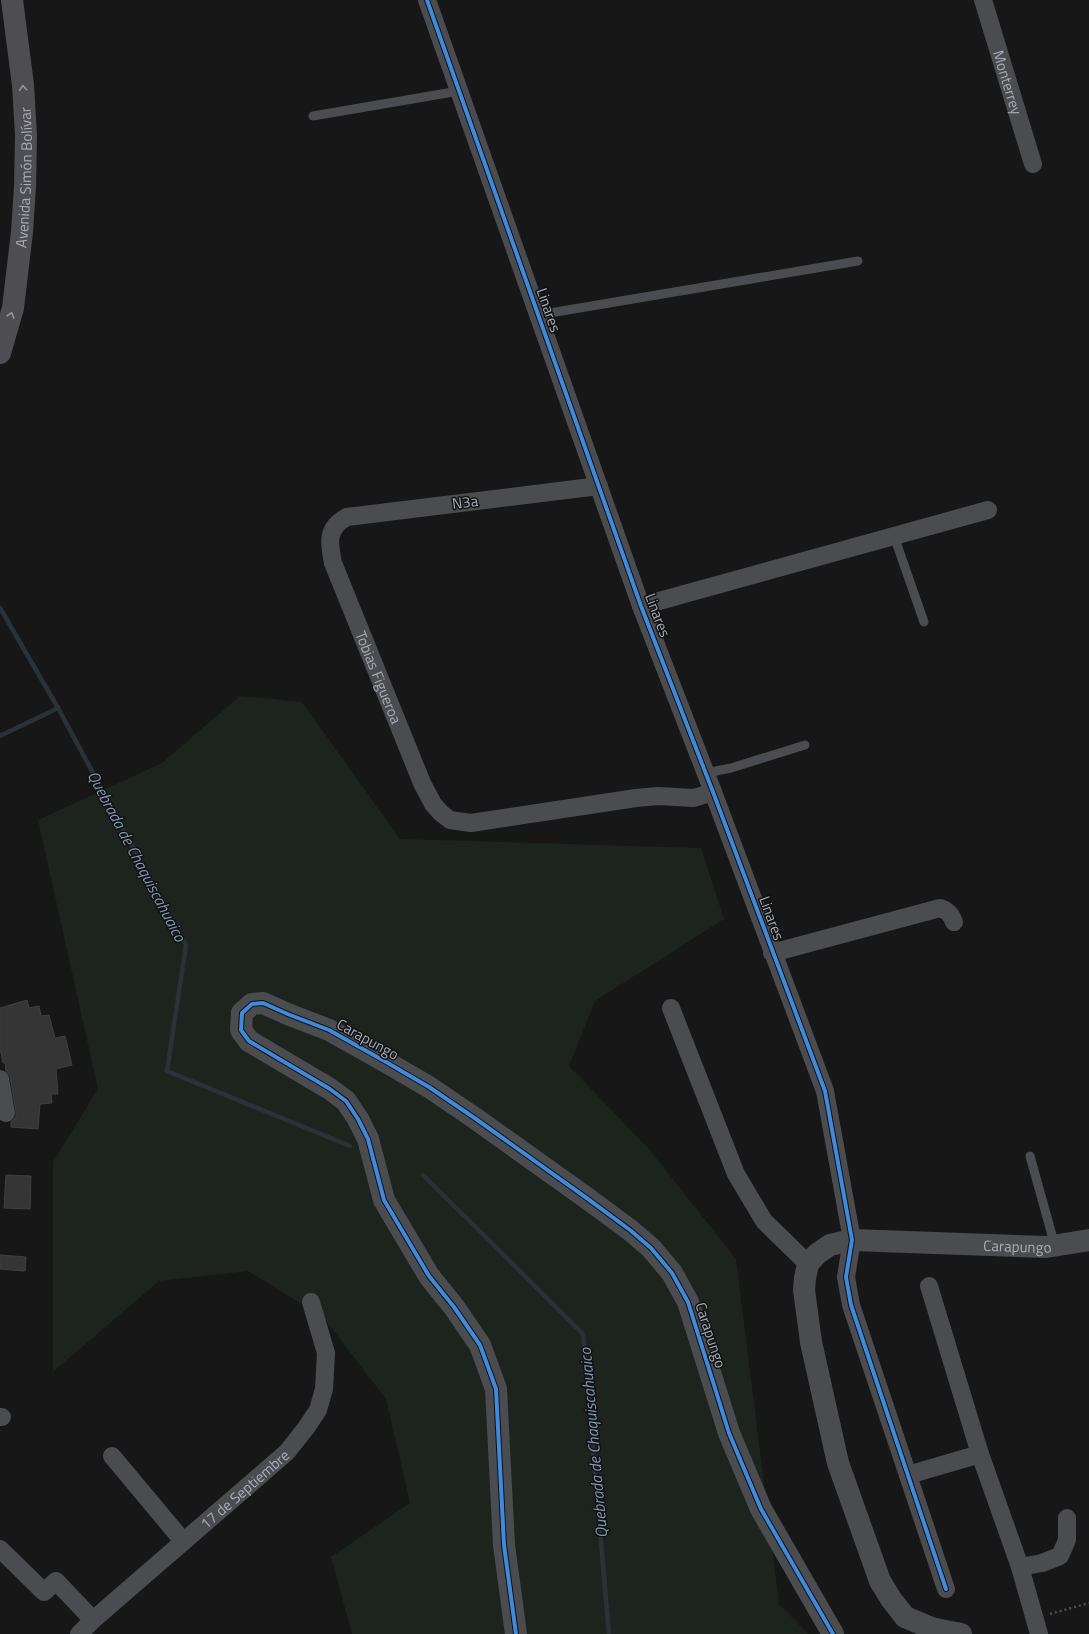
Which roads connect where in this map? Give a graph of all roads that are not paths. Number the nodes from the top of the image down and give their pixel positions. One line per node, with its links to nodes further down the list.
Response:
1 (12, 0): 9 (highway, Avenida Simón Bolívar, one-way to 1)
2 (427, 0): 4 (street, Linares)
3 (983, 0): 6 (street, Monterrey)
4 (459, 91): 5 (lane); 8 (street, Linares)
5 (313, 116)
6 (1033, 164)
7 (858, 261): 8 (lane)
8 (538, 315): 10 (street, Linares)
9 (0, 352)
10 (599, 486): 12 (street, N3a); 14 (street, Linares)
11 (988, 510): 13 (street)
12 (334, 527): 18 (street, Tobias Figueroa)
13 (894, 536): 14 (street); 15 (lane)
14 (641, 606): 17 (street, Linares)
15 (924, 622)
16 (805, 745): 17 (lane)
17 (706, 773): 18 (street, Linares)
18 (713, 792): 20 (street, Linares)
19 (954, 922): 20 (street)
20 (772, 953): 25 (street, Linares)
21 (671, 1008): 28 (street)
22 (0, 1080): 23 (street)
23 (6, 1114)
24 (1030, 1156): 27 (lane)
25 (852, 1240): 27 (street, Carapungo); 28 (street, Carapungo); 33 (street, Linares)
26 (1089, 1240): 27 (street, Carapungo)
27 (1055, 1246)
28 (808, 1264): 43 (street)
29 (929, 1286): 31 (street)
30 (311, 1302): 35 (street, 17 de Septiembre)
31 (980, 1454): 33 (street); 37 (street)
32 (112, 1456): 35 (street)
33 (908, 1475): 38 (street, Linares)
34 (1067, 1518): 37 (street)
35 (183, 1541): 39 (street, 17 de Septiembre)
36 (0, 1549): 39 (street)
37 (1020, 1567): 44 (street)
38 (946, 1589)
39 (93, 1620): 40 (street, 17 de Septiembre)
40 (79, 1634)
41 (516, 1634): 42 (street, Carapungo)
42 (833, 1634)
43 (961, 1634)
44 (1039, 1634)

